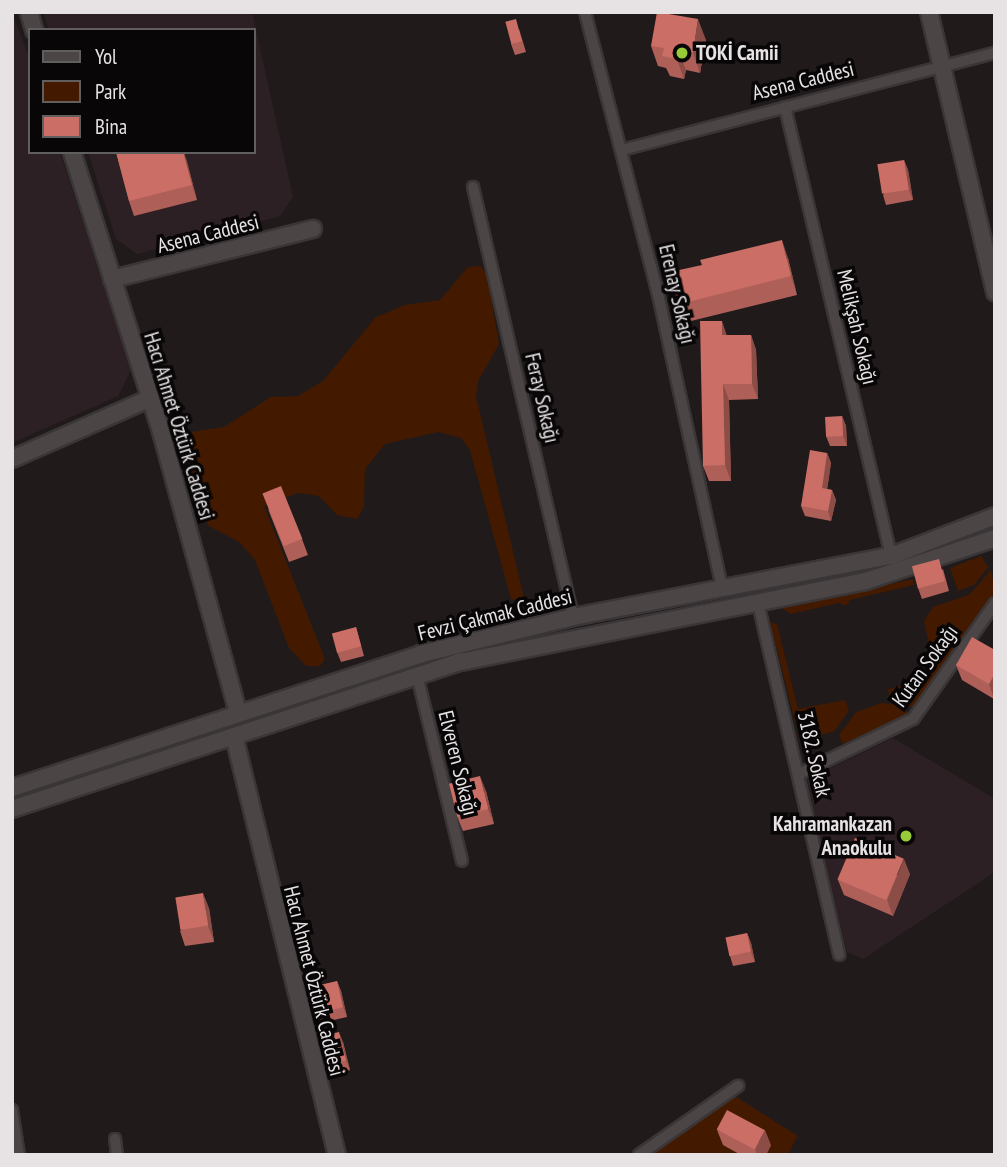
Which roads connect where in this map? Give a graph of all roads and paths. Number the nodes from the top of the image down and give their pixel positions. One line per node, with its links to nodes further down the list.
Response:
1 (585, 12): 6 (street, Erenay Sokağı)
2 (929, 12): 4 (main road)
3 (995, 54): 4 (street, Asena Caddesi)
4 (943, 67): 5 (street, Asena Caddesi); 11 (main road)
5 (785, 107): 6 (street, Asena Caddesi); 16 (street, Melikşah Sokağı)
6 (622, 150): 17 (street, Erenay Sokağı)
7 (73, 154): 10 (main road, Hacı Ahmet Öztürk Caddesi)
8 (473, 187): 20 (street, Feray Sokağı)
9 (313, 229): 10 (main road, Asena Caddesi)
10 (112, 279): 12 (main road, Hacı Ahmet Öztürk Caddesi)
11 (995, 292)
12 (151, 398): 13 (main road); 22 (main road, Hacı Ahmet Öztürk Caddesi)
13 (12, 459)
14 (995, 516): 16 (main road, Fevzi Çakmak Caddesi)
15 (995, 538): 18 (main road, Fevzi Çakmak Caddesi)
16 (891, 556): 17 (main road, Fevzi Çakmak Caddesi)
17 (722, 588): 20 (main road, Fevzi Çakmak Caddesi)
18 (758, 603): 21 (main road, Fevzi Çakmak Caddesi); 24 (street, 3182. Sokak)
19 (995, 603): 24 (street, Kutan Sokağı)
20 (573, 617): 22 (main road, Fevzi Çakmak Caddesi)
21 (417, 675): 23 (main road, Fevzi Çakmak Caddesi); 27 (street, Elveren Sokağı)
22 (238, 713): 25 (main road, Fevzi Çakmak Caddesi)
23 (234, 736): 26 (main road, Fevzi Çakmak Caddesi); 34 (main road, Hacı Ahmet Öztürk Caddesi)
24 (799, 774): 28 (street, 3182. Sokak)
25 (12, 788)
26 (12, 809)
27 (462, 861)
28 (839, 955)
29 (738, 1086): 35 (street)
30 (12, 1110): 32 (street)
31 (115, 1139): 33 (street)
32 (19, 1155)
33 (117, 1155)
34 (337, 1155)
35 (639, 1155)

